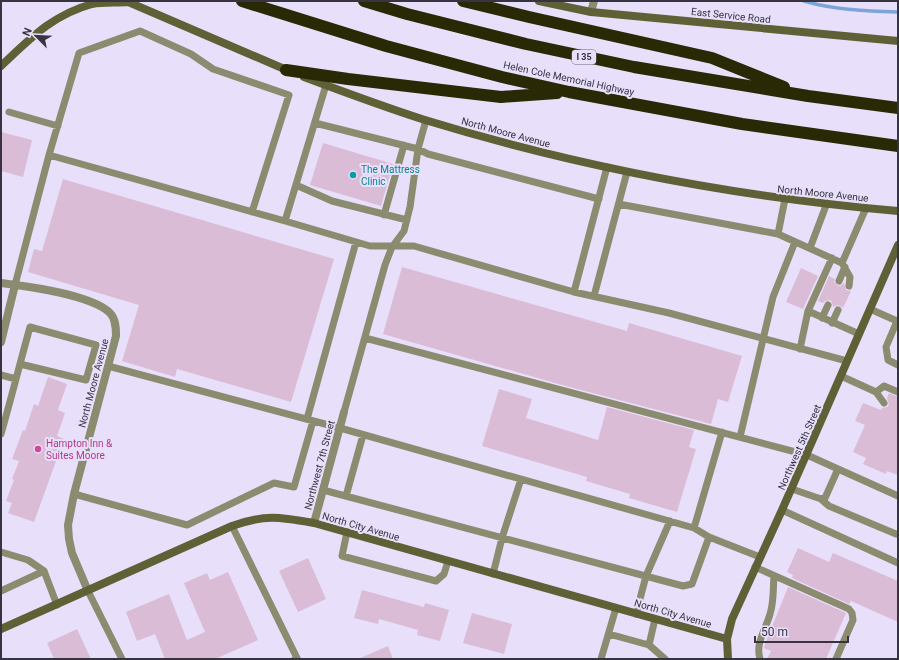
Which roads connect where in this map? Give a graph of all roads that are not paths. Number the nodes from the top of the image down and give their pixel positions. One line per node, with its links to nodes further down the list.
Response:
1 (242, 1): 12 (highway, Helen Cole Memorial Highway)
2 (364, 1): 13 (highway, I 35)
3 (463, 1): 13 (highway)
4 (539, 1): 7 (main road, East Service Road)
5 (594, 1): 7 (street)
6 (127, 2): 9 (main road); 10 (main road, North Moore Avenue)
7 (591, 12): 8 (main road, East Service Road)
8 (898, 41)
9 (1, 66)
10 (286, 70): 11 (main road, North Moore Avenue); 12 (highway)
11 (326, 85): 16 (main road, North Moore Avenue); 17 (lane)
12 (569, 92): 20 (highway, Helen Cole Memorial Highway)
13 (808, 96): 14 (highway, I 35)
14 (897, 108)
15 (9, 112): 18 (lane)
16 (426, 120): 21 (lane); 23 (main road, North Moore Avenue)
17 (315, 123): 19 (lane); 25 (lane)
18 (58, 126): 22 (lane); 32 (lane)
19 (404, 145): 21 (lane); 33 (lane)
20 (895, 145)
21 (418, 149): 26 (lane); 34 (lane)
22 (49, 156): 32 (lane); 47 (lane)
23 (607, 167): 24 (main road, North Moore Avenue); 26 (lane)
24 (627, 172): 27 (main road, North Moore Avenue); 29 (lane)
25 (296, 185): 33 (lane); 35 (lane)
26 (599, 199): 49 (lane)
27 (785, 199): 28 (main road, North Moore Avenue); 36 (lane)
28 (828, 203): 30 (main road, North Moore Avenue); 41 (lane)
29 (619, 204): 36 (lane); 50 (lane)
30 (866, 208): 31 (main road, North Moore Avenue); 44 (lane)
31 (898, 211)
32 (252, 212): 35 (lane)
33 (384, 214): 34 (lane)
34 (407, 220): 40 (lane)
35 (285, 221): 37 (lane)
36 (778, 234): 38 (lane)
37 (356, 242): 40 (lane); 74 (lane)
38 (795, 242): 41 (lane); 60 (lane)
39 (898, 245): 42 (main road, Northwest 5th Street)
40 (392, 247): 49 (lane); 59 (lane)
41 (810, 248): 43 (lane)
42 (896, 256): 52 (main road, Northwest 5th Street)
43 (832, 258): 44 (lane); 54 (lane)
44 (844, 265): 45 (lane); 48 (lane)
45 (839, 281)
46 (1, 283): 47 (street, North Moore Avenue)
47 (15, 285): 61 (street); 66 (street, North Moore Avenue)
48 (849, 286)
49 (574, 292): 50 (lane)
50 (594, 296): 60 (lane)
51 (828, 305): 55 (lane)
52 (870, 309): 56 (lane); 58 (main road, Northwest 5th Street)
53 (838, 310): 57 (lane)
54 (808, 311): 55 (lane); 62 (lane)
55 (822, 318): 57 (lane)
56 (898, 321): 65 (lane)
57 (832, 323): 58 (lane)
58 (859, 334): 63 (main road, Northwest 5th Street)
59 (364, 338): 73 (lane); 76 (lane)
60 (764, 338): 62 (lane); 79 (lane)
61 (1, 342)
62 (800, 349): 63 (lane)
63 (847, 361): 68 (main road, Northwest 5th Street)
64 (20, 364): 64 (lane); 69 (lane)
65 (898, 365)
66 (108, 366): 74 (lane); 85 (street, North Moore Avenue)
67 (1, 375): 69 (lane)
68 (841, 376): 70 (lane); 80 (main road, Northwest 5th Street)
69 (16, 379): 77 (lane)
70 (876, 392): 71 (lane); 72 (lane)
71 (898, 392)
72 (884, 403)
73 (344, 412): 75 (street, Northwest 7th Street)
74 (310, 420): 75 (lane); 85 (lane)
75 (340, 428): 78 (lane); 84 (street, Northwest 7th Street)
76 (722, 432): 79 (lane); 93 (lane)
77 (1, 434)
78 (363, 435): 82 (lane); 86 (lane)
79 (740, 437): 80 (lane)
80 (807, 455): 81 (lane); 83 (main road, Northwest 5th Street)
81 (838, 469): 87 (lane); 88 (lane)
82 (521, 479): 90 (lane); 97 (lane)
83 (792, 489): 88 (lane); 89 (main road, Northwest 5th Street)
84 (323, 490): 86 (lane); 91 (street, Northwest 7th Street)
85 (74, 494): 108 (street, North Moore Avenue)
86 (346, 496): 97 (lane)
87 (898, 496)
88 (821, 499): 95 (lane)
89 (782, 510): 99 (main road, Northwest 5th Street); 101 (lane)
90 (670, 521): 93 (lane); 105 (lane)
91 (314, 523): 92 (main road, North City Avenue); 94 (main road, North City Avenue)
92 (232, 526): 108 (main road, North City Avenue); 118 (lane)
93 (694, 528): 96 (lane)
94 (347, 532): 100 (main road, North City Avenue); 100 (lane)
95 (896, 534)
96 (710, 537): 99 (lane); 105 (lane)
97 (502, 538): 104 (lane); 105 (lane)
98 (1, 552): 103 (lane)
99 (760, 557): 102 (main road, Northwest 5th Street)
100 (448, 561): 104 (main road, North City Avenue)
101 (898, 563)
102 (756, 568): 106 (lane); 115 (main road, Northwest 5th Street)
103 (44, 571): 107 (lane); 109 (lane)
104 (493, 574): 110 (main road, North City Avenue)
105 (646, 576): 111 (lane)
106 (774, 576): 122 (lane); 123 (lane)
107 (1, 591)
108 (88, 591): 109 (main road, North City Avenue); 117 (lane)
109 (57, 605): 113 (main road, North City Avenue)
110 (616, 608): 111 (main road, North City Avenue); 114 (lane)
111 (636, 614): 112 (main road, North City Avenue)
112 (655, 619): 115 (main road, North City Avenue); 116 (lane)
113 (1, 629)
114 (609, 634): 116 (lane); 119 (lane)
115 (727, 639): 121 (main road, Northwest 5th Street)
116 (649, 645): 120 (lane)
117 (122, 659)
118 (295, 659)
119 (601, 659)
120 (665, 659)
121 (728, 659)
122 (760, 659)
123 (836, 659)

